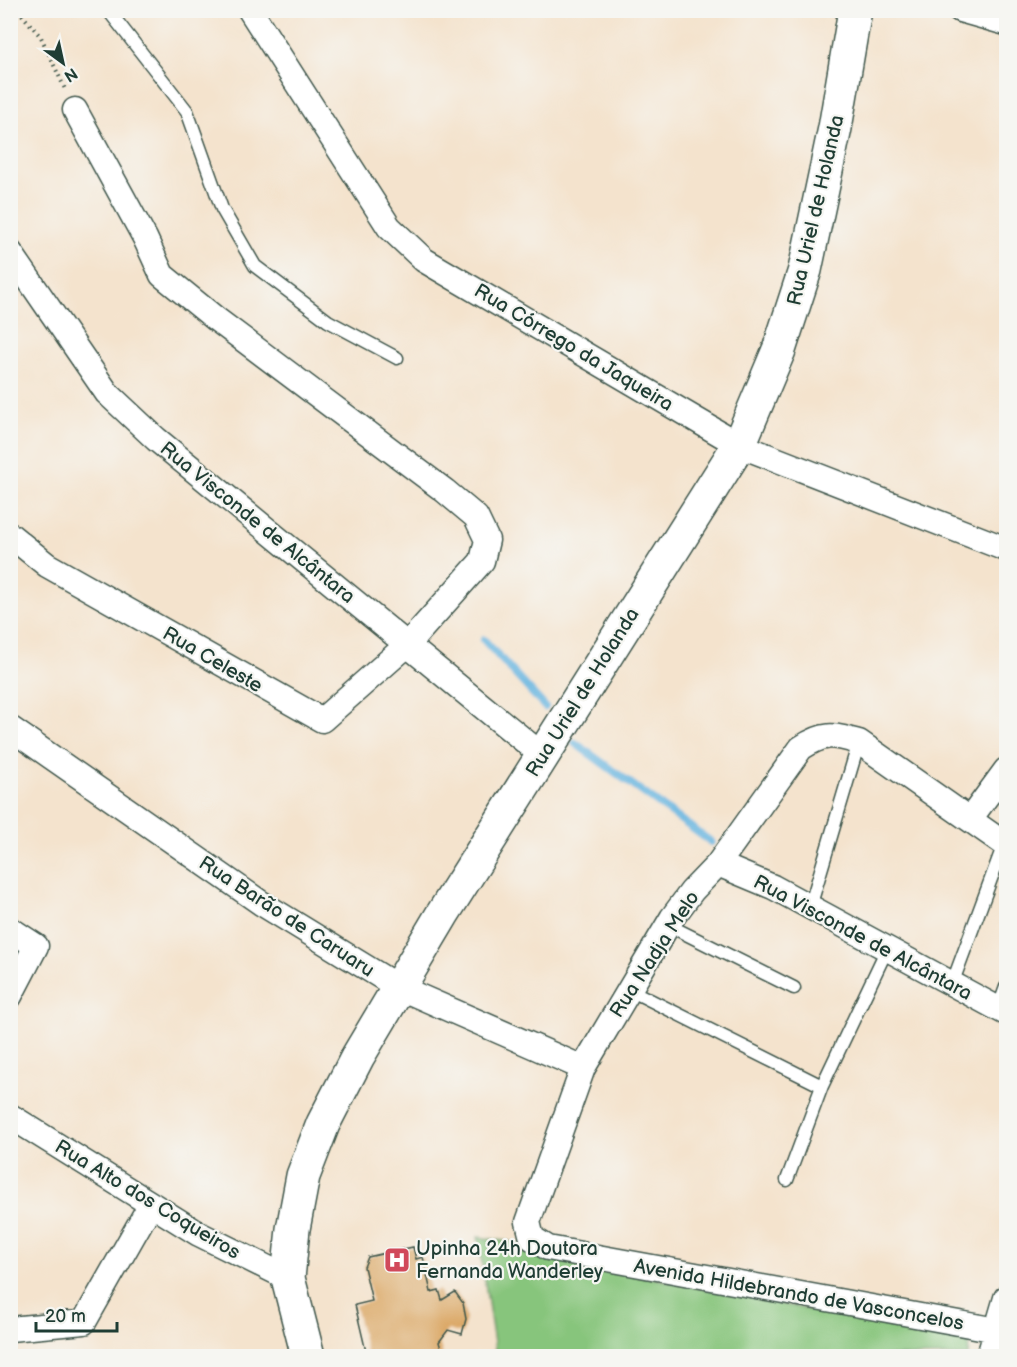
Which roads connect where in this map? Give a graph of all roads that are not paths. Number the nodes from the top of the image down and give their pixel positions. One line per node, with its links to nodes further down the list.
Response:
1 (108, 10): 8 (lane)
2 (250, 10): 9 (street, Rua Córrego da Jaqueira)
3 (855, 10): 9 (main road, Rua Uriel de Holanda)
4 (960, 10): 5 (street)
5 (1006, 23)
6 (75, 110): 12 (street)
7 (10, 252): 12 (street, Rua Visconde de Alcântara)
8 (397, 358)
9 (739, 445): 11 (street, Rua Córrego da Jaqueira); 15 (main road, Rua Uriel de Holanda)
10 (10, 535): 12 (street, Rua Celeste)
11 (1006, 549)
12 (406, 645): 15 (street, Rua Visconde de Alcântara)
13 (10, 728): 25 (street, Rua Barão de Caruaru)
14 (859, 742): 17 (street); 19 (street, Rua Nadja Melo); 20 (lane)
15 (543, 756): 25 (main road, Rua Uriel de Holanda)
16 (1006, 770): 17 (street)
17 (970, 819): 18 (street)
18 (1005, 844): 24 (lane)
19 (718, 864): 20 (street, Rua Visconde de Alcântara); 21 (street, Rua Nadja Melo)
20 (810, 907): 23 (street, Rua Visconde de Alcântara)
21 (668, 926): 26 (lane); 27 (street, Rua Nadja Melo)
22 (10, 929): 28 (street)
23 (886, 949): 24 (street, Rua Visconde de Alcântara); 31 (lane)
24 (952, 984): 29 (street, Rua Visconde de Alcântara)
25 (398, 987): 30 (street, Rua Barão de Caruaru); 36 (main road, Rua Uriel de Holanda)
26 (794, 988)
27 (630, 990): 30 (street, Rua Nadja Melo); 31 (lane)
28 (10, 996)
29 (1004, 1003)
30 (583, 1068): 35 (street, Rua Nadja Melo)
31 (822, 1086): 33 (lane)
32 (10, 1116): 34 (street, Rua Alto dos Coqueiros)
33 (787, 1180)
34 (151, 1204): 36 (street, Rua Alto dos Coqueiros); 38 (street)
35 (532, 1238): 39 (street, Avenida Hildebrando de Vasconcelos)
36 (288, 1278): 40 (main road, Rua Uriel de Holanda)
37 (1006, 1298): 39 (street)
38 (10, 1329)
39 (997, 1330): 41 (street)
40 (308, 1356)
41 (989, 1356)

